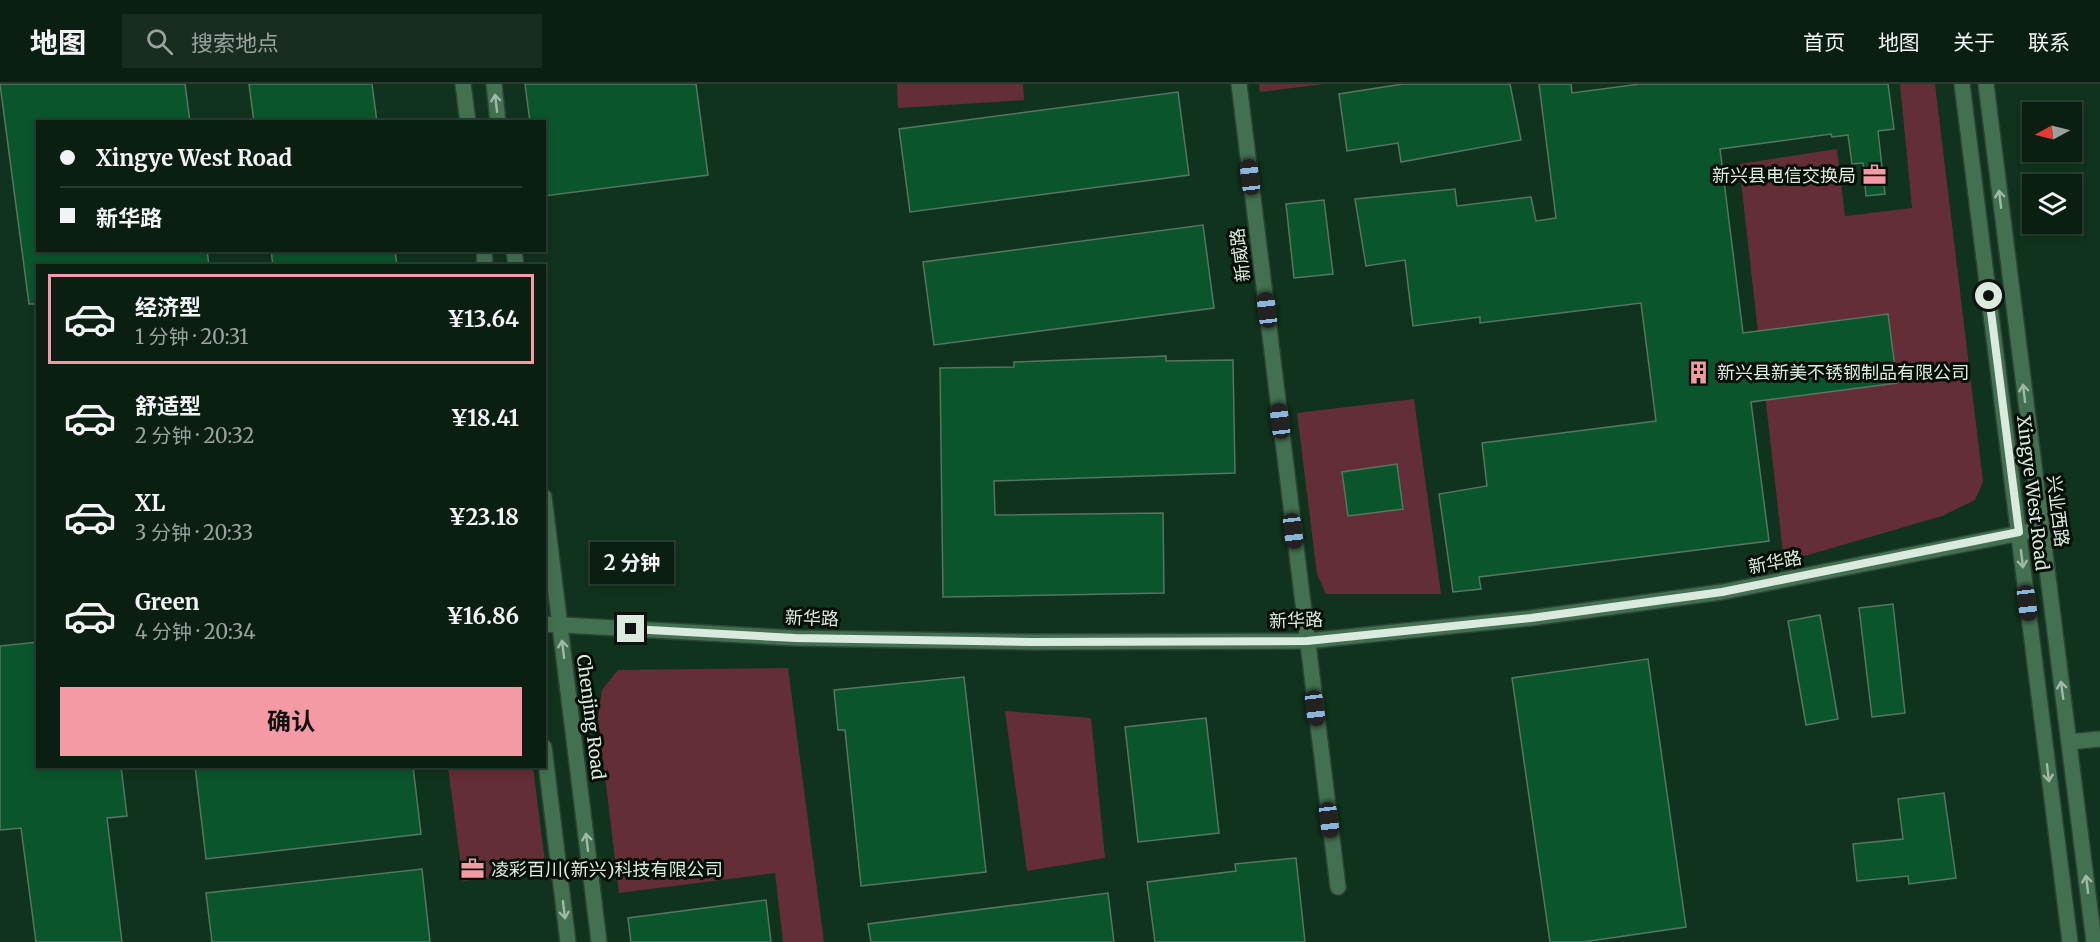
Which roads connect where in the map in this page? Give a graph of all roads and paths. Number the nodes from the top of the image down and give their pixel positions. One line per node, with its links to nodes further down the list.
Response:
1 (463, 84): 6 (street)
2 (494, 84): 7 (street, one-way to 2)
3 (1239, 84): 13 (street, 新威路)
4 (1962, 84): 10 (street, Xingye West Road)
5 (1986, 84): 9 (street, 兴业西路, one-way to 5)
6 (468, 120)
7 (498, 120)
8 (546, 512): 12 (street, Chenjing Road)
9 (2041, 529): 10 (street, 新华路); 15 (street, 兴业西路, one-way to 9)
10 (2019, 532): 13 (street, 新华路); 20 (street, Xingye West Road, one-way to 20)
11 (546, 624): 12 (street, 新华路)
12 (560, 626): 13 (street, 新华路); 19 (street, Chenjing Road, one-way to 12)
13 (1307, 641): 17 (street, 新威路)
14 (2100, 739): 15 (street)
15 (2069, 742): 21 (street, 兴业西路, one-way to 15)
16 (546, 763): 18 (street, one-way to 18)
17 (1338, 887)
18 (568, 942)
19 (599, 942)
20 (2070, 942)
21 (2094, 942)

